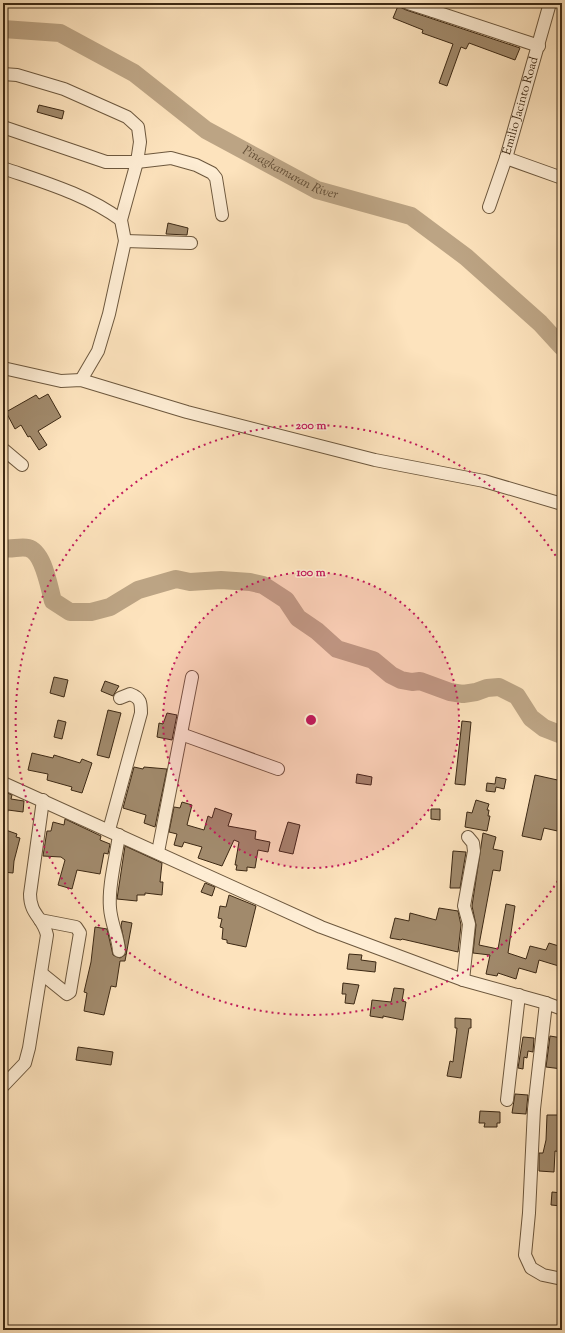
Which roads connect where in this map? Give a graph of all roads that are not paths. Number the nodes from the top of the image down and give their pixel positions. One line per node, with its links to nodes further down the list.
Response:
1 (408, 3): 3 (street)
2 (550, 3): 4 (street, Emilio Jacinto Road)
3 (435, 7): 4 (street)
4 (539, 46): 7 (street, Emilio Jacinto Road)
5 (3, 74): 8 (street)
6 (3, 127): 8 (street)
7 (506, 158): 10 (street); 11 (street, Emilio Jacinto Road)
8 (137, 162): 12 (street); 13 (street)
9 (3, 168): 13 (street)
10 (562, 178)
11 (489, 207)
12 (222, 215)
13 (121, 220): 14 (street)
14 (125, 242): 15 (street); 17 (street)
15 (191, 242)
16 (3, 368): 17 (street)
17 (81, 380): 20 (street)
18 (3, 449): 19 (street)
19 (22, 465)
20 (562, 504)
21 (192, 677): 23 (street)
22 (120, 698): 27 (street)
23 (181, 734): 24 (street); 29 (street)
24 (278, 769)
25 (3, 784): 26 (street)
26 (43, 800): 27 (street); 30 (street)
27 (114, 832): 29 (street); 31 (street)
28 (468, 837): 33 (street)
29 (158, 852): 33 (street)
30 (40, 920): 32 (street); 32 (street)
31 (119, 951)
32 (41, 973): 37 (street)
33 (463, 980): 34 (street)
34 (519, 995): 35 (street); 38 (street)
35 (546, 1003): 36 (street); 39 (street)
36 (562, 1009)
37 (3, 1086)
38 (507, 1100)
39 (562, 1278)

